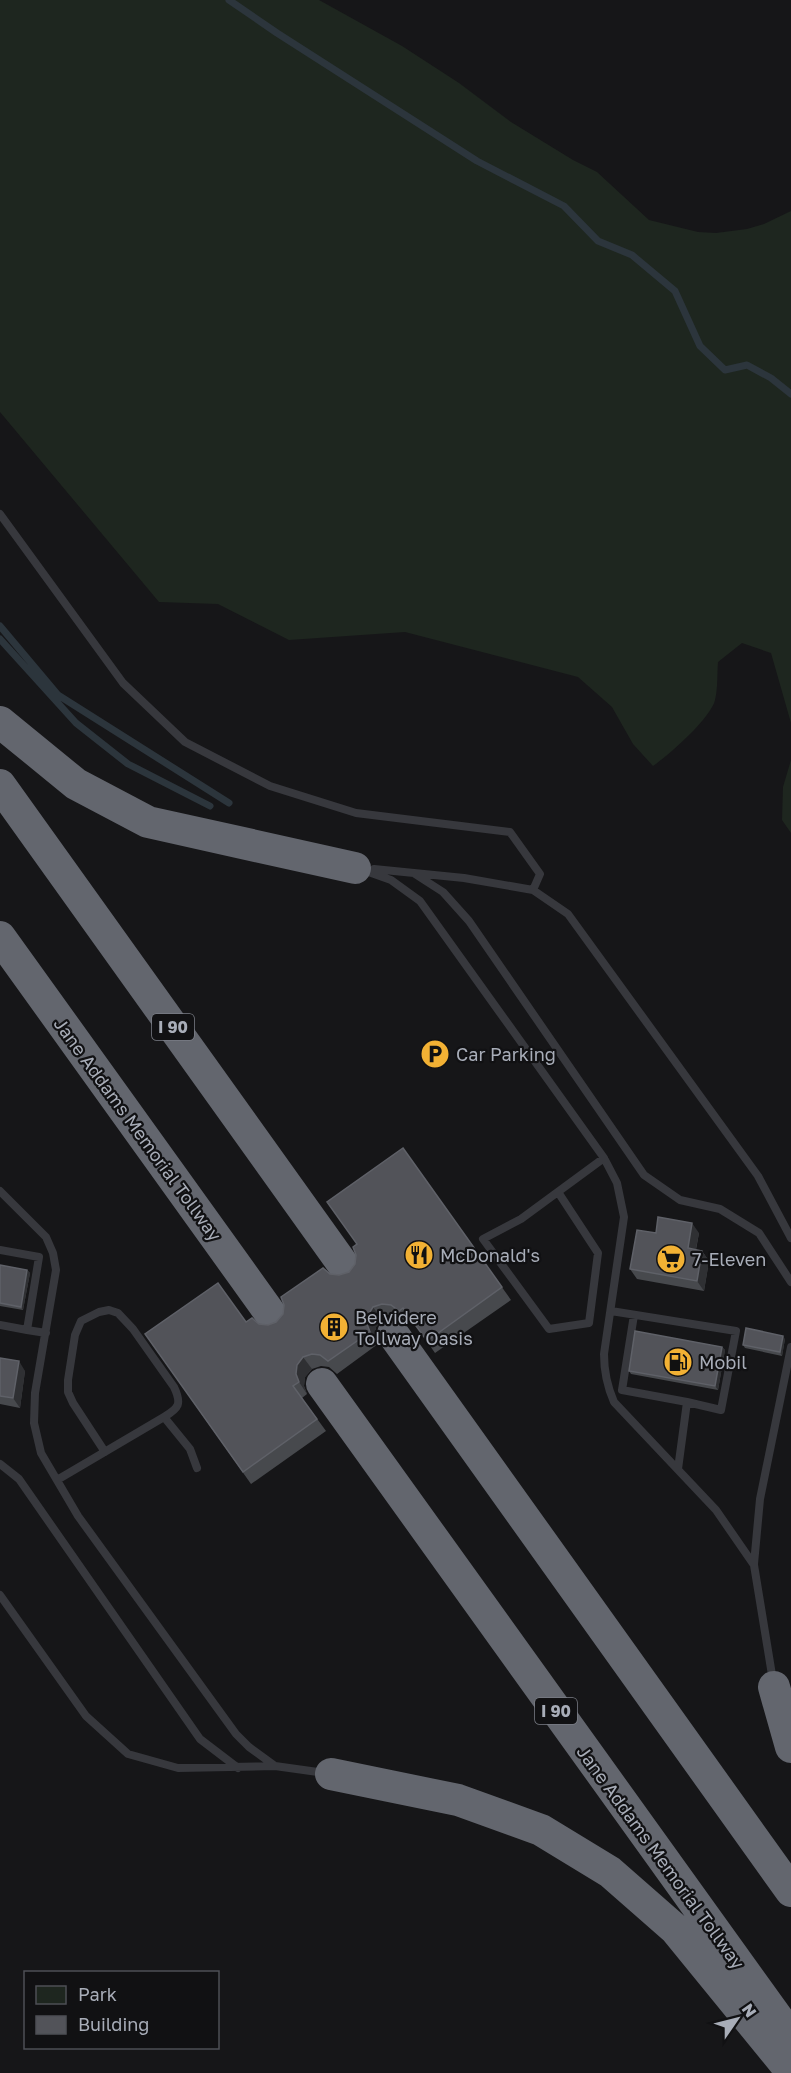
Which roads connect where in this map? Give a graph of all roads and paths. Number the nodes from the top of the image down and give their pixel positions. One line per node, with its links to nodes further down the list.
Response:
1 (0, 514): 6 (lane)
2 (0, 722): 4 (highway)
3 (0, 785): 13 (highway, I 90)
4 (355, 867): 5 (lane); 8 (lane)
5 (413, 873): 6 (lane); 14 (lane)
6 (533, 890): 11 (lane)
7 (0, 937): 17 (highway, Jane Addams Memorial Tollway)
8 (604, 1158): 10 (lane); 15 (lane)
9 (0, 1191): 20 (lane)
10 (558, 1192): 10 (lane)
11 (791, 1238)
12 (0, 1250): 19 (lane)
13 (347, 1270)
14 (791, 1282)
15 (611, 1311): 16 (lane); 29 (lane)
16 (634, 1315): 24 (lane); 24 (lane)
17 (275, 1320)
18 (0, 1325): 19 (lane)
19 (27, 1330): 20 (lane)
20 (46, 1333): 30 (lane)
21 (393, 1334): 38 (highway)
22 (791, 1347): 31 (lane)
23 (322, 1384): 39 (highway, Jane Addams Memorial Tollway / I 90)
24 (687, 1402): 29 (lane)
25 (164, 1418): 26 (lane); 26 (lane); 28 (lane)
26 (105, 1452): 30 (lane)
27 (0, 1464): 36 (lane)
28 (197, 1468)
29 (678, 1469): 31 (lane)
30 (57, 1480): 35 (lane)
31 (754, 1565): 33 (lane)
32 (0, 1595): 36 (lane)
33 (774, 1687): 34 (highway)
34 (791, 1747)
35 (275, 1766): 36 (lane); 37 (lane)
36 (238, 1768)
37 (331, 1774): 40 (highway)
38 (791, 1891)
39 (791, 2037)
40 (791, 2071)

